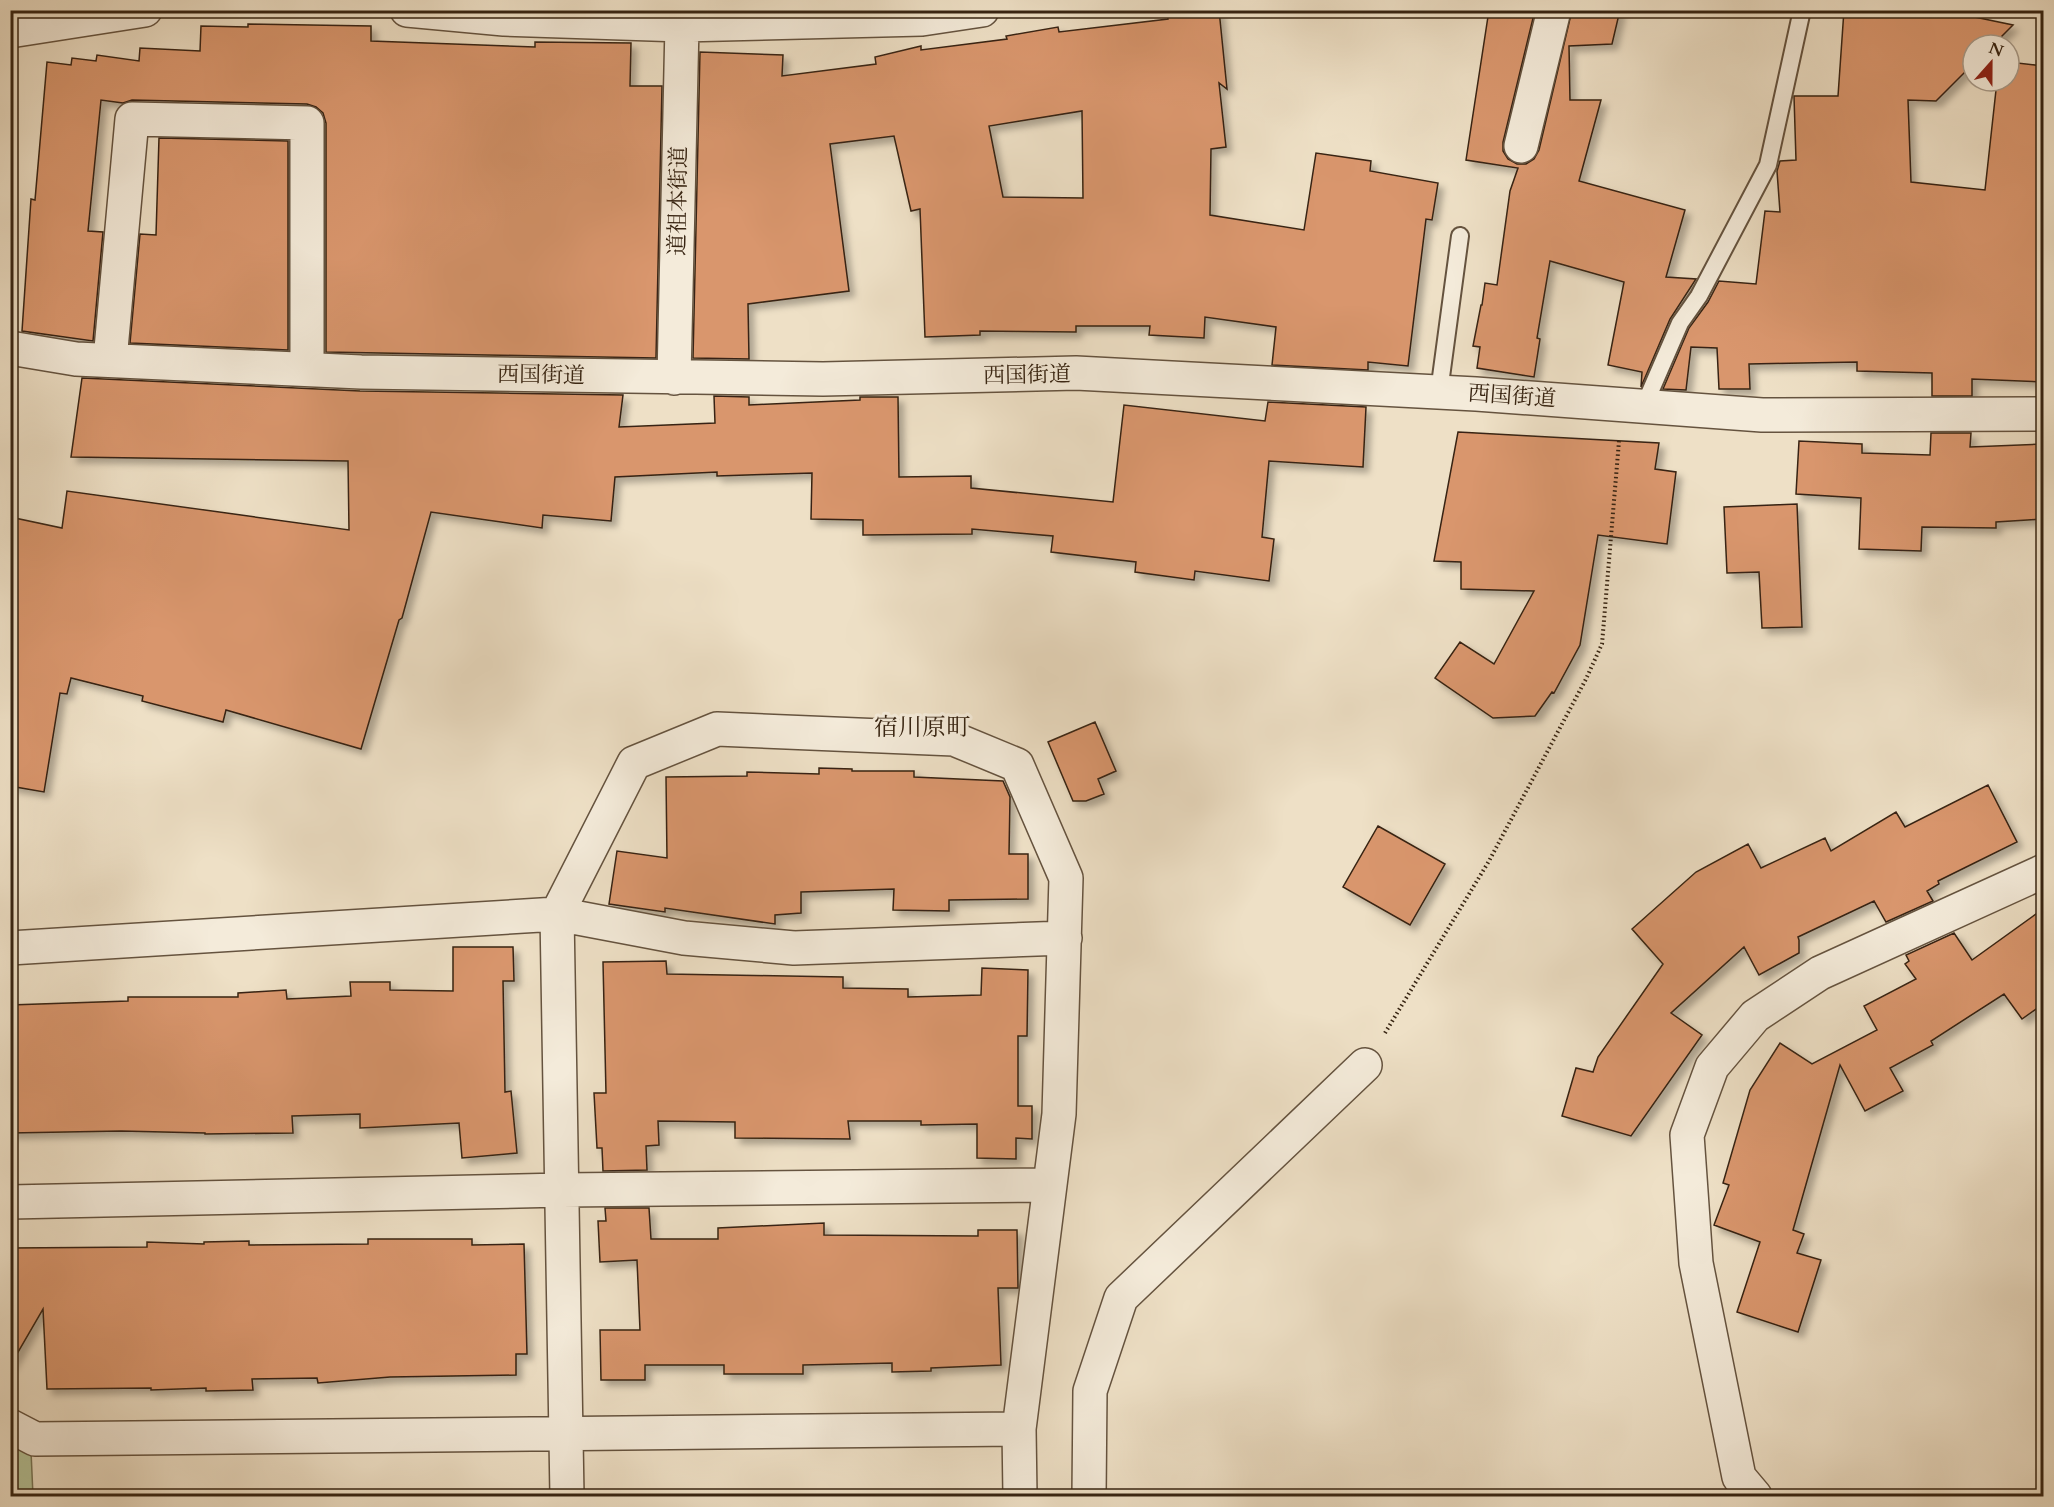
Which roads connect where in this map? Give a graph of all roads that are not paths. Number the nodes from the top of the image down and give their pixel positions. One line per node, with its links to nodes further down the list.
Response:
1 (145, 10): 7 (street)
2 (407, 10): 6 (street)
3 (982, 10): 6 (street)
4 (1554, 10): 8 (street)
5 (1802, 10): 15 (lane)
6 (683, 18): 13 (street, 道祖本街道)
7 (10, 31)
8 (1521, 146)
9 (1460, 236): 14 (lane)
10 (10, 348): 11 (street, 西国街道)
11 (110, 360): 12 (street, 西国街道); 12 (street)
12 (307, 369): 13 (street, 西国街道)
13 (674, 378): 14 (street, 西国街道)
14 (1439, 392): 15 (street, 西国街道)
15 (1633, 405): 16 (street, 西国街道)
16 (2043, 414)
17 (2043, 871): 28 (street)
18 (557, 914): 19 (street); 19 (street); 20 (street); 23 (street)
19 (1065, 938): 22 (street)
20 (10, 948)
21 (1365, 1065): 31 (street)
22 (1050, 1185): 23 (street); 26 (street)
23 (562, 1190): 24 (street); 27 (street)
24 (10, 1202)
25 (10, 1426): 27 (street)
26 (1019, 1429): 27 (street); 30 (street)
27 (566, 1433): 29 (street)
28 (1739, 1490)
29 (567, 1497)
30 (1020, 1497)
31 (1089, 1497)

